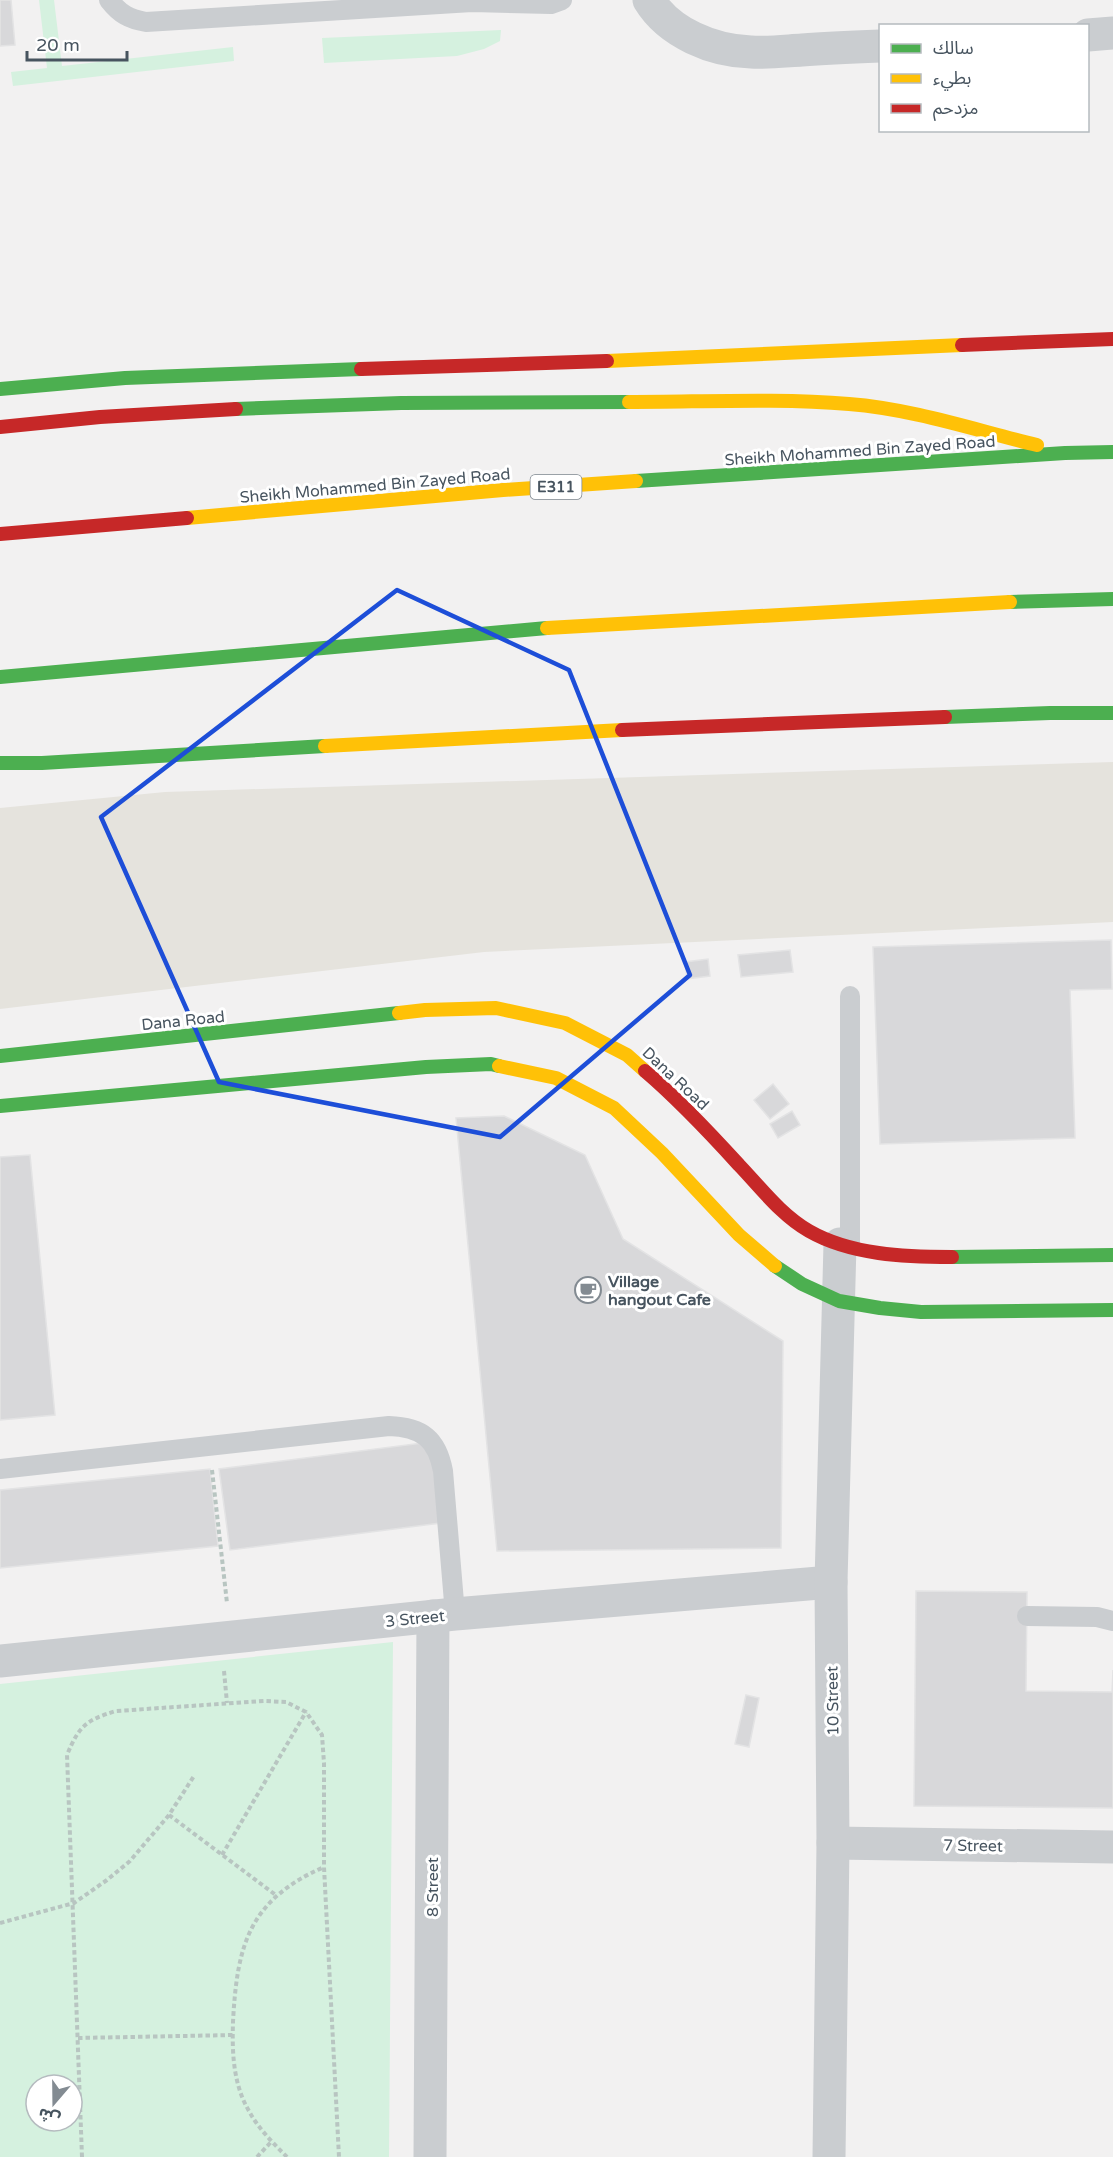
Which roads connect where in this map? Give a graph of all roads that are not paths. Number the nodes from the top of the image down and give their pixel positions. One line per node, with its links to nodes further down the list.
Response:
1 (109, 0): 5 (lane)
2 (562, 0): 4 (lane)
3 (649, 0): 8 (street)
4 (421, 3): 5 (lane)
5 (262, 8)
6 (1113, 33): 7 (street)
7 (1089, 35)
8 (879, 46)
9 (1113, 339): 10 (main road)
10 (0, 389)
11 (0, 427): 13 (main road)
12 (1113, 452): 13 (main road, Sheikh Mohammed Bin Zayed Road / E311)
13 (1065, 453): 14 (main road, Sheikh Mohammed Bin Zayed Road / E311)
14 (0, 534)
15 (1113, 599): 16 (main road)
16 (0, 676)
17 (1113, 713): 18 (main road)
18 (0, 763)
19 (850, 996): 22 (lane)
20 (0, 1056): 22 (main road, Dana Road)
21 (0, 1106): 24 (main road)
22 (845, 1245): 23 (main road, Dana Road); 24 (street, 10 Street)
23 (1113, 1255)
24 (839, 1301): 25 (main road); 27 (street, 10 Street)
25 (1113, 1310)
26 (0, 1469): 28 (lane)
27 (831, 1582): 28 (street, 3 Street); 32 (street, 10 Street)
28 (444, 1615): 31 (street, 3 Street); 34 (street, 8 Street)
29 (1027, 1616): 30 (lane)
30 (1113, 1621)
31 (0, 1661)
32 (833, 1843): 33 (street, 7 Street); 35 (street, 10 Street)
33 (1113, 1847)
34 (430, 2157)
35 (828, 2157)

